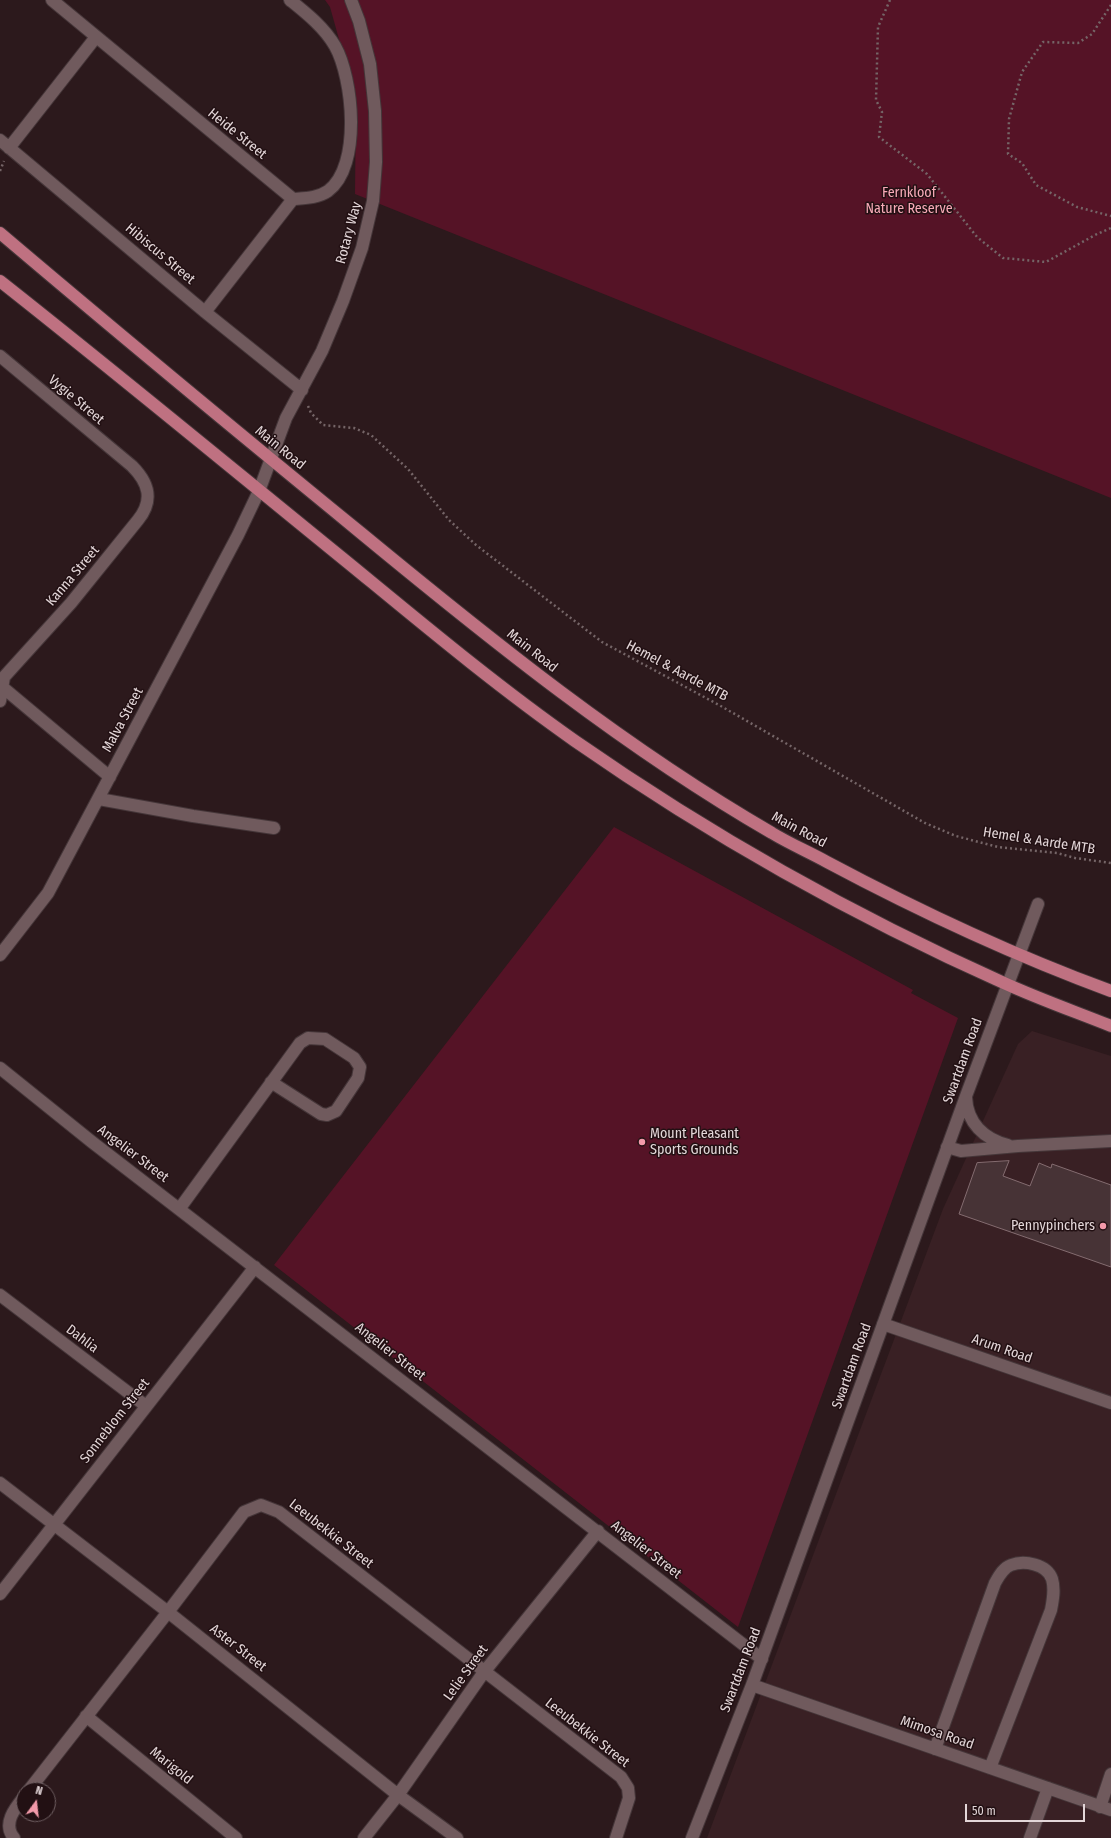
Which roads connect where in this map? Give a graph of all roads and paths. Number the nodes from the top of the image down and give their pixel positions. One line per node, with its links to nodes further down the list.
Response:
1 (52, 0): 6 (street, Heide Street)
2 (290, 0): 8 (street)
3 (350, 0): 15 (street, Rotary Way)
4 (890, 0): 10 (path)
5 (1111, 6): 9 (path)
6 (96, 37): 7 (street); 8 (street, Heide Street)
7 (5, 144): 13 (street, Hibiscus Street)
8 (293, 200): 13 (street)
9 (1111, 216)
10 (1111, 228)
11 (0, 233): 16 (main road, Main Road)
12 (0, 281): 18 (main road)
13 (206, 312): 15 (street, Hibiscus Street)
14 (0, 356): 17 (street, Vygie Street)
15 (302, 390): 16 (street, Rotary Way); 24 (path, Hemel & Aarde MTB)
16 (270, 459): 18 (street, Malva Street); 26 (main road, Main Road)
17 (132, 466): 19 (street, Kanna Street)
18 (259, 491): 21 (street, Malva Street); 28 (main road)
19 (1, 686): 20 (street, Kanna Street); 21 (street)
20 (0, 701)
21 (110, 777): 22 (street, Malva Street)
22 (99, 799): 23 (street); 27 (street, Malva Street)
23 (274, 828)
24 (1111, 862)
25 (1038, 904): 26 (street, Swartdam Road)
26 (1019, 955): 28 (street, Swartdam Road); 29 (main road, Main Road)
27 (0, 956)
28 (1008, 984): 30 (main road); 33 (street, Swartdam Road)
29 (1111, 991)
30 (1111, 1026)
31 (0, 1068): 37 (street, Angelier Street)
32 (271, 1082): 32 (street); 37 (street)
33 (966, 1096): 35 (street); 36 (street, Swartdam Road)
34 (1111, 1141): 35 (street)
35 (1018, 1146): 36 (street)
36 (947, 1147): 40 (street, Swartdam Road)
37 (180, 1208): 38 (street, Angelier Street)
38 (255, 1267): 42 (street, Sonneblom Street); 45 (street, Angelier Street)
39 (0, 1295): 42 (street, Dahlia)
40 (883, 1324): 41 (street, Arum Road); 48 (street, Swartdam Road)
41 (1111, 1403)
42 (146, 1406): 44 (street, Sonneblom Street)
43 (0, 1484): 44 (street, Aster Street)
44 (53, 1525): 46 (street, Sonneblom Street); 47 (street, Aster Street)
45 (598, 1531): 48 (street, Angelier Street); 49 (street, Lelie Street)
46 (0, 1594)
47 (168, 1612): 49 (street, Leeubekkie Street); 51 (street, Leeubekkie Street); 57 (street, Aster Street)
48 (762, 1659): 50 (street, Swartdam Road)
49 (484, 1672): 57 (street, Lelie Street); 64 (street, Leeubekkie Street)
50 (752, 1685): 52 (street, Mimosa Road); 65 (street, Swartdam Road)
51 (86, 1716): 55 (street, Leeubekkie Street); 61 (street, Marigold)
52 (935, 1749): 53 (street, Mimosa Road); 53 (street)
53 (990, 1768): 56 (street, Mimosa Road)
54 (1111, 1774): 58 (street)
55 (35, 1782)
56 (1048, 1788): 58 (street, Mimosa Road); 66 (street)
57 (398, 1795): 62 (street, Lelie Street); 63 (street, Aster Street)
58 (1105, 1809)
59 (16, 1810): 60 (street)
60 (14, 1838)
61 (236, 1838)
62 (364, 1838)
63 (457, 1838)
64 (616, 1838)
65 (692, 1838)
66 (1030, 1838)

